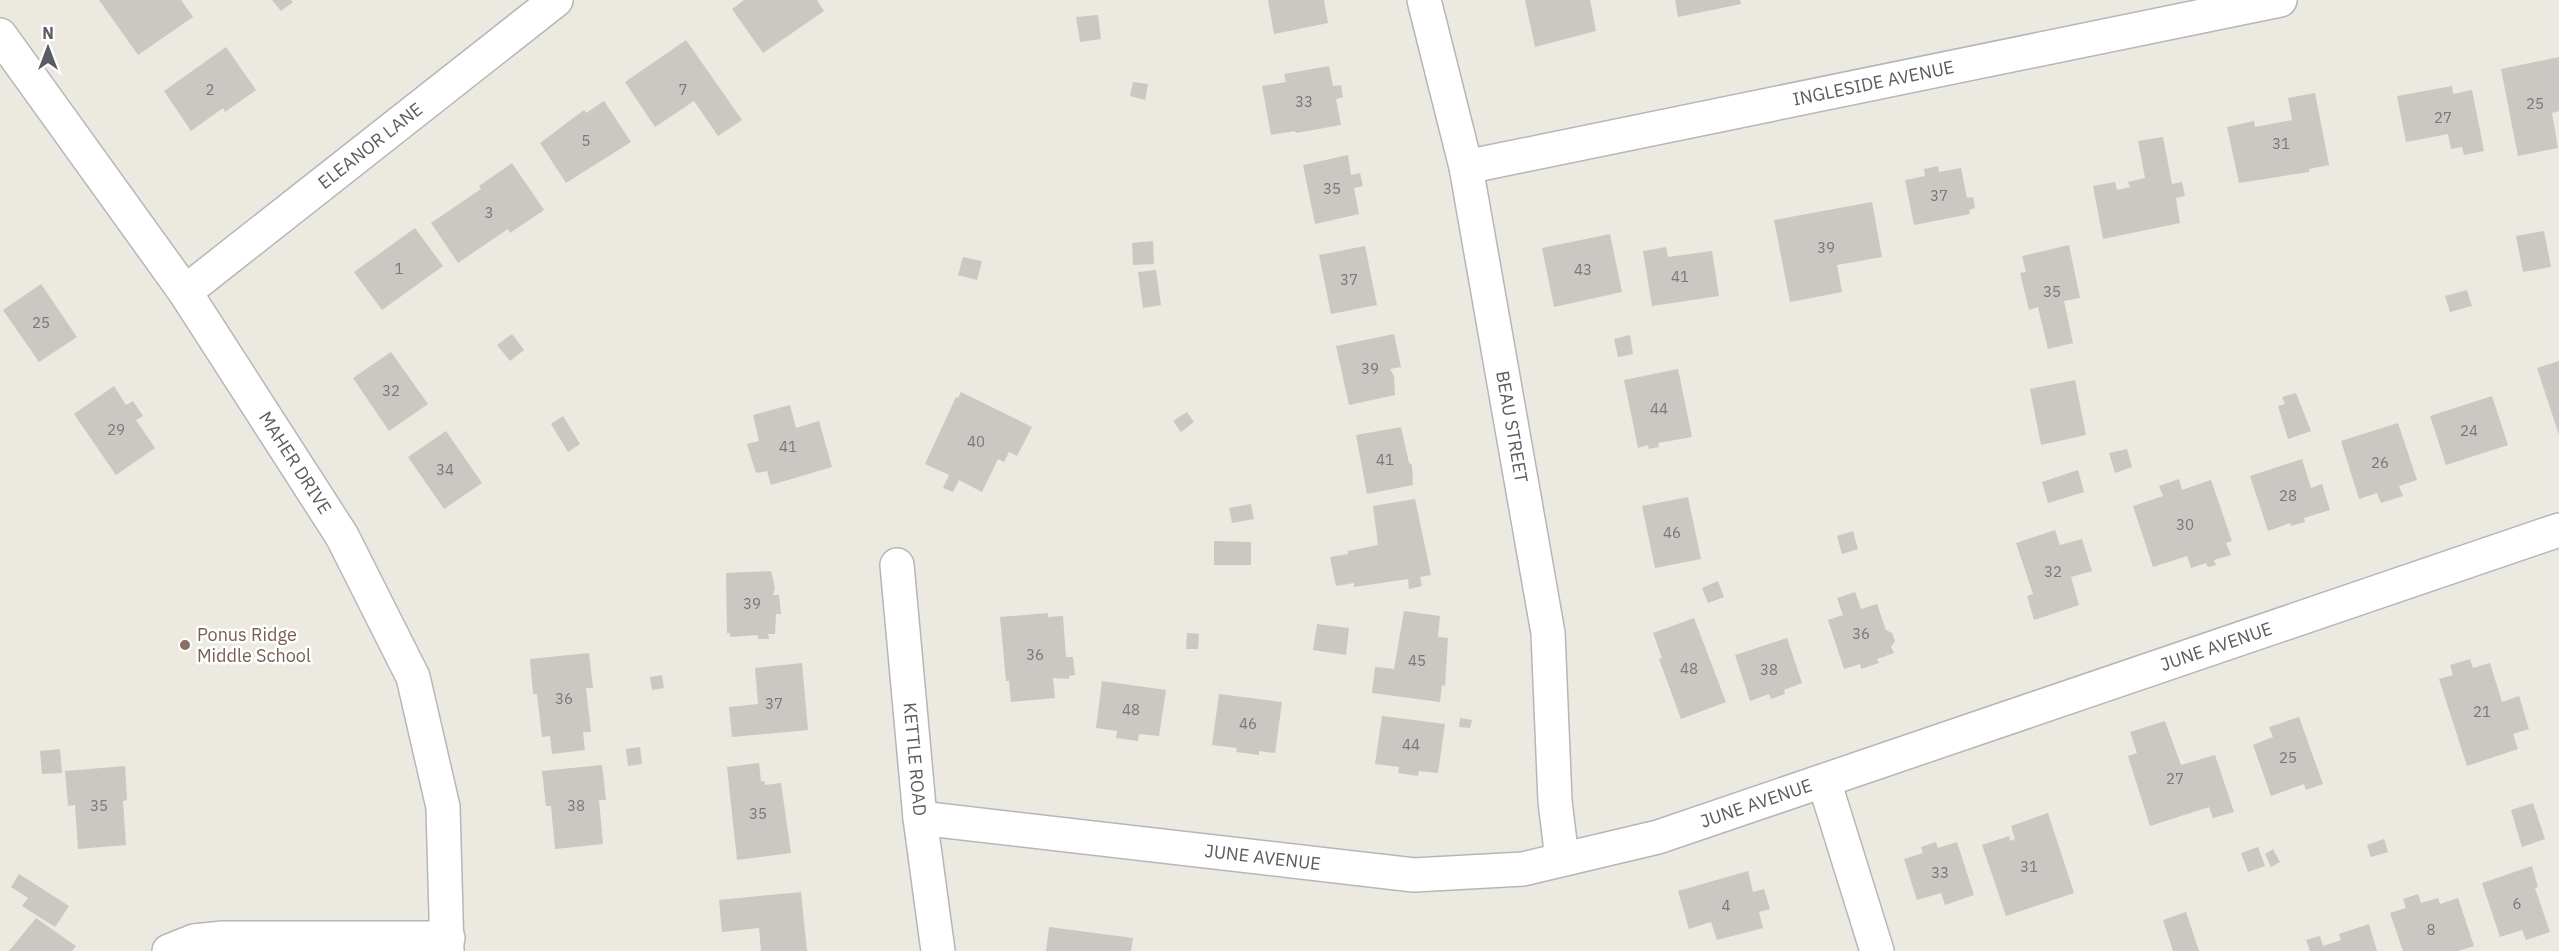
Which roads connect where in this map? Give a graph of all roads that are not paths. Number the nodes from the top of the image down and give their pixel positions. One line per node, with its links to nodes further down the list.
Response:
1 (556, 0): 6 (street, ELEANOR LANE)
2 (1424, 0): 5 (street, BEAU STREET)
3 (2280, 0): 5 (street, INGLESIDE AVENUE)
4 (0, 35): 6 (street, MAHER DRIVE)
5 (1466, 167): 11 (street, BEAU STREET)
6 (185, 292): 12 (street, MAHER DRIVE)
7 (2559, 530): 9 (street, JUNE AVENUE)
8 (897, 565): 10 (street, KETTLE ROAD)
9 (1824, 781): 11 (street, JUNE AVENUE); 15 (street)
10 (920, 818): 11 (street, JUNE AVENUE); 14 (street, KETTLE ROAD)
11 (1562, 859)
12 (448, 944): 13 (street)
13 (169, 951)
14 (938, 951)
15 (1876, 951)

